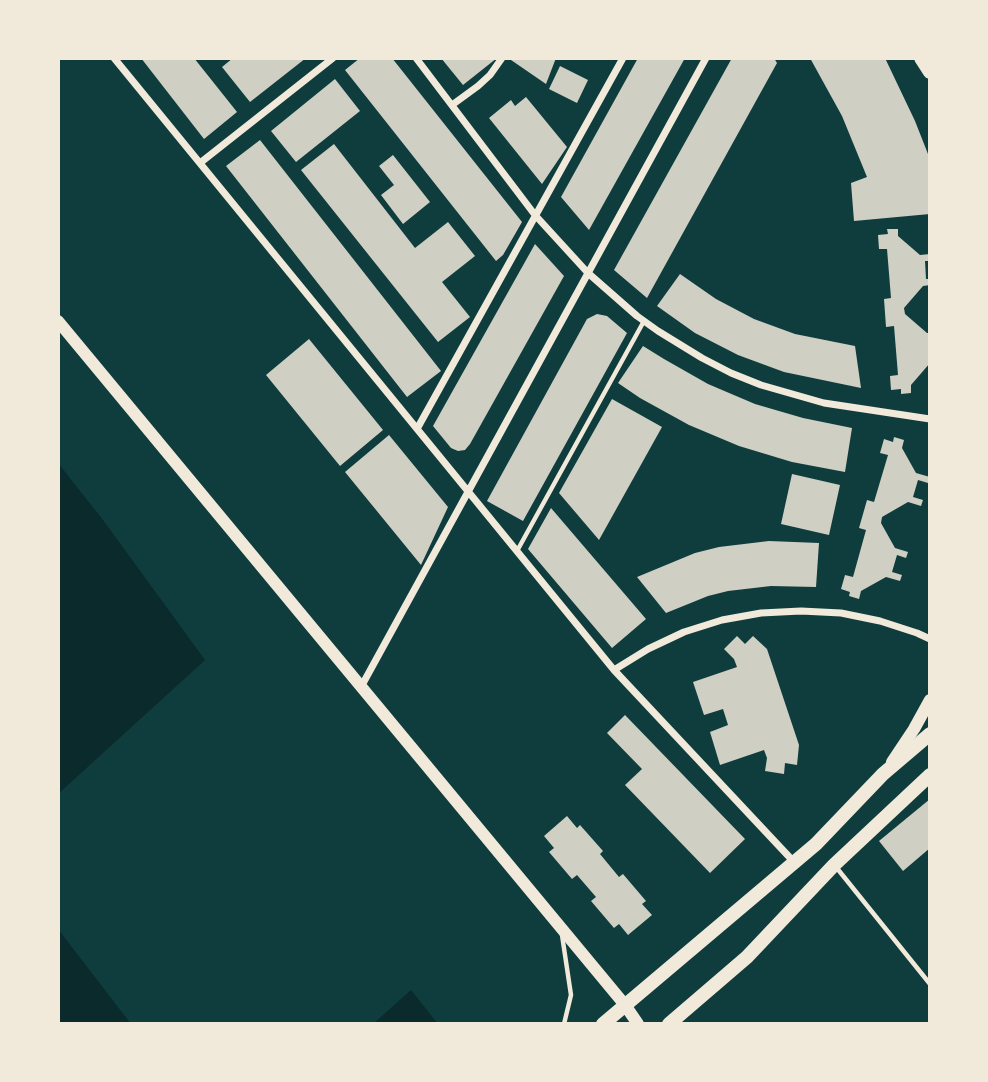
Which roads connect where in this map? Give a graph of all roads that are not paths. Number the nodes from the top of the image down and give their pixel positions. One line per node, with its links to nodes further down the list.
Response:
1 (114, 58): 10 (street)
2 (333, 58): 10 (street)
3 (416, 58): 9 (street)
4 (502, 58): 9 (street)
5 (623, 58): 11 (street)
6 (706, 58): 12 (street)
7 (921, 58): 8 (main road)
8 (930, 72)
9 (452, 105): 11 (street)
10 (200, 163): 16 (street)
11 (535, 215): 12 (street); 16 (street)
12 (588, 273): 14 (street); 17 (street)
13 (58, 321): 21 (street)
14 (644, 321): 15 (street); 18 (lane)
15 (930, 419)
16 (416, 429): 17 (street)
17 (467, 491): 18 (street); 21 (street)
18 (517, 551): 20 (street)
19 (930, 639): 20 (street)
20 (614, 670): 26 (street)
21 (361, 687): 28 (street)
22 (930, 700): 24 (street)
23 (930, 734): 24 (main road)
24 (883, 774): 26 (main road)
25 (930, 775): 27 (main road)
26 (794, 863): 30 (main road)
27 (834, 865): 29 (lane); 34 (main road)
28 (561, 928): 30 (street); 31 (lane)
29 (930, 984)
30 (625, 1005): 32 (main road); 33 (street)
31 (564, 1024)
32 (603, 1024)
33 (638, 1024)
34 (670, 1024)

